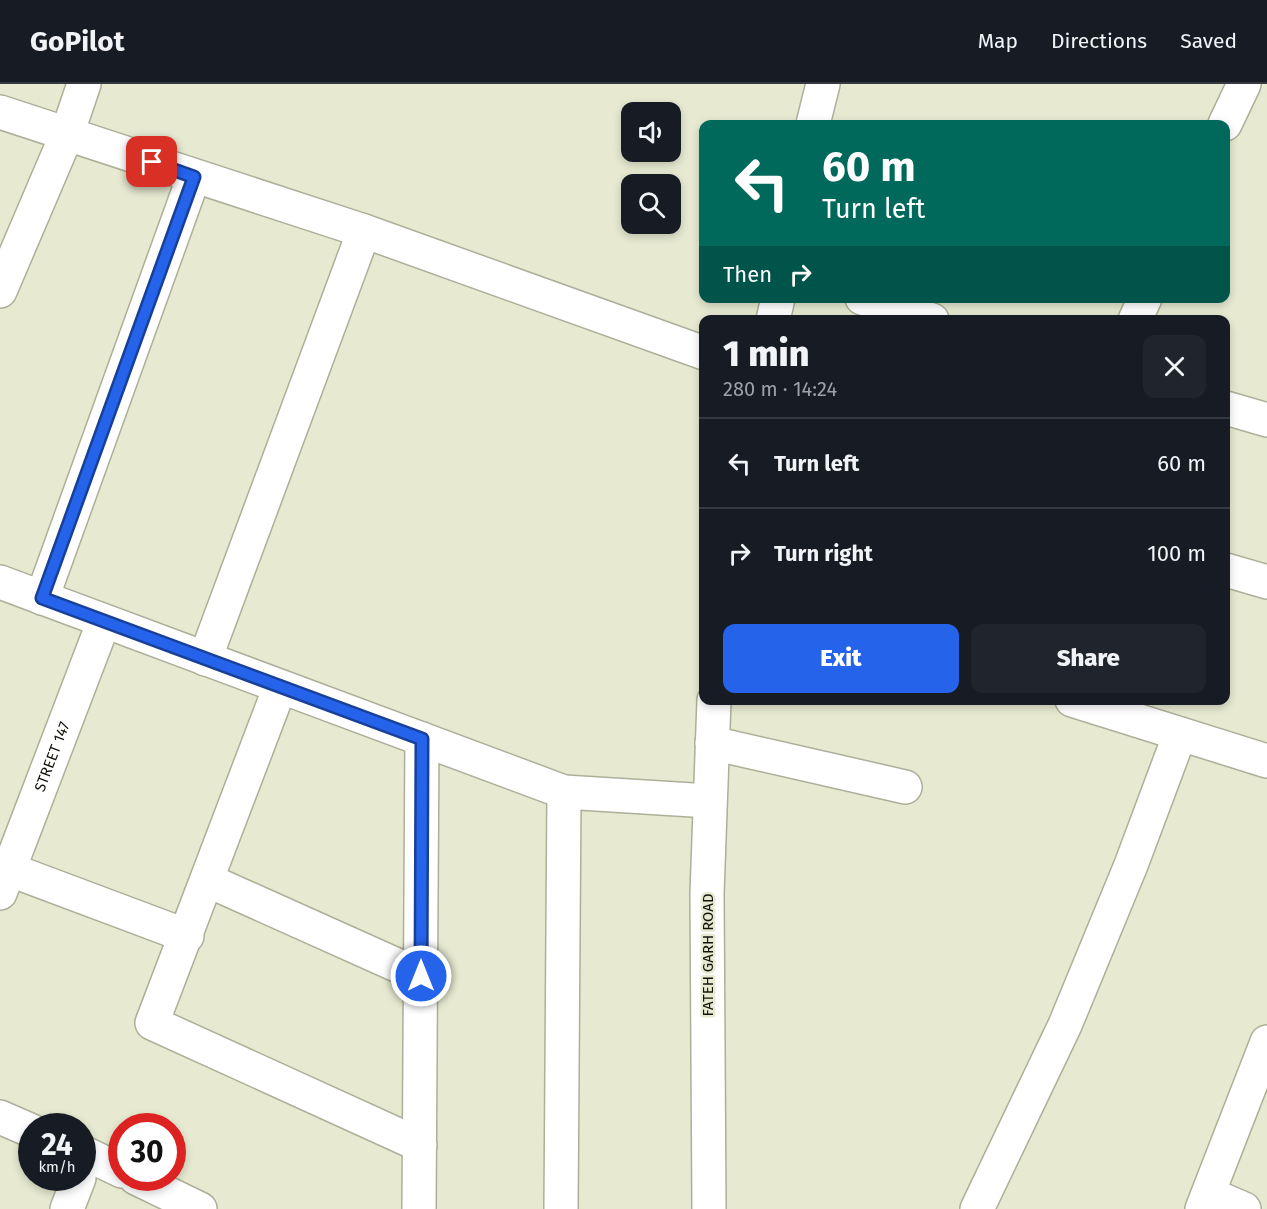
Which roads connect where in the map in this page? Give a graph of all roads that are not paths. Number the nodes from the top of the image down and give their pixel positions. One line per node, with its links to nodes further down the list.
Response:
1 (84, 84): 7 (street)
2 (822, 84): 5 (street)
3 (1244, 84): 6 (street)
4 (0, 112): 7 (street)
5 (814, 120)
6 (1228, 120)
7 (67, 134): 8 (street); 10 (street)
8 (194, 177): 9 (street); 19 (street)
9 (364, 231): 13 (street); 21 (street)
10 (0, 291)
11 (878, 303): 12 (street)
12 (916, 315)
13 (699, 351)
14 (1230, 409): 15 (street)
15 (1267, 420)
16 (1230, 571): 18 (street)
17 (0, 582): 19 (street)
18 (1267, 582)
19 (42, 598): 20 (street)
20 (104, 621): 21 (street); 32 (street, STREET 147)
21 (205, 659): 22 (street)
22 (280, 687): 26 (street); 33 (street)
23 (714, 705): 27 (street, FATEH GARH ROAD)
24 (1088, 705): 25 (street)
25 (1180, 734): 28 (street); 48 (street)
26 (422, 739): 30 (street); 35 (street)
27 (712, 743): 29 (street); 31 (street, FATEH GARH ROAD)
28 (1267, 761)
29 (905, 787)
30 (564, 792): 31 (street); 46 (street)
31 (709, 801): 47 (street, FATEH GARH ROAD)
32 (3, 876): 34 (street)
33 (207, 880): 34 (street); 35 (street)
34 (187, 936): 39 (street)
35 (421, 976): 39 (street)
36 (1267, 1042): 42 (street)
37 (0, 1117): 38 (street)
38 (18, 1125)
39 (420, 1145): 45 (street)
40 (73, 1191): 43 (street)
41 (163, 1191): 44 (street)
42 (1206, 1201): 49 (street)
43 (67, 1209)
44 (200, 1209)
45 (419, 1209)
46 (561, 1209)
47 (709, 1209)
48 (977, 1209)
49 (1244, 1209)

